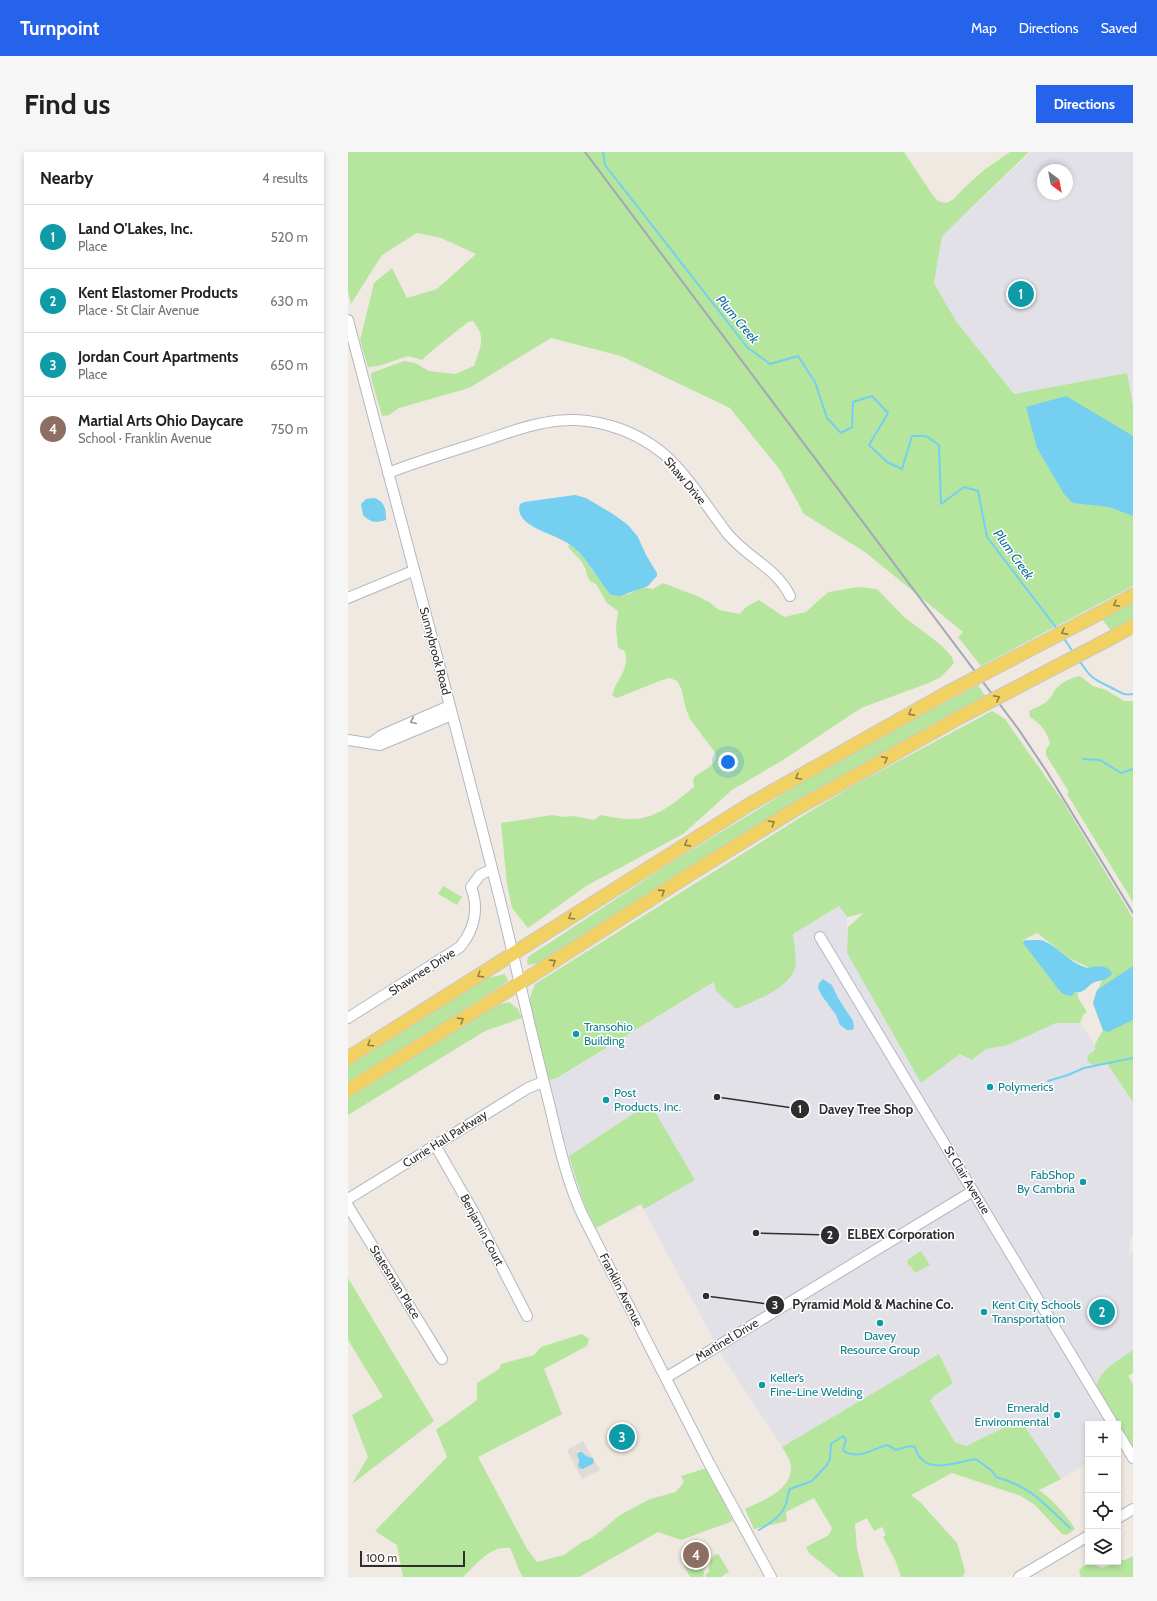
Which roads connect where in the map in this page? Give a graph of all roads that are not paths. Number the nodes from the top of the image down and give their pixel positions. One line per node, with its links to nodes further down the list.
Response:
1 (348, 320): 2 (street, Sunnybrook Road)
2 (388, 473): 3 (street, Sunnybrook Road); 5 (street, Shaw Drive)
3 (413, 571): 6 (street); 8 (street, Sunnybrook Road)
4 (1133, 595): 12 (main road, one-way to 12, bridge)
5 (790, 596)
6 (348, 598)
7 (1133, 626): 13 (main road, one-way to 7, bridge)
8 (451, 710): 9 (street); 10 (street, Sunnybrook Road)
9 (348, 740)
10 (492, 869): 12 (street, Sunnybrook Road); 14 (street, Shawnee Drive)
11 (820, 937): 19 (street, St Clair Avenue)
12 (513, 954): 13 (street, Sunnybrook Road); 15 (main road, one-way to 15)
13 (520, 984): 16 (street, Franklin Avenue); 17 (main road, one-way to 13)
14 (348, 1018)
15 (348, 1058)
16 (543, 1082): 18 (street, Currie Hall Parkway); 24 (street, Franklin Avenue)
17 (348, 1090)
18 (435, 1145): 20 (street, Currie Hall Parkway); 22 (street, Benjamin Court)
19 (973, 1191): 24 (street, Martinel Drive); 25 (street, St Clair Avenue)
20 (348, 1199)
21 (348, 1206): 23 (street, Statesman Place)
22 (527, 1316)
23 (442, 1359)
24 (666, 1377): 31 (street, Franklin Avenue)
25 (1111, 1421)
26 (1121, 1437): 27 (street)
27 (1133, 1458)
28 (1133, 1509): 29 (street)
29 (1121, 1516)
30 (1085, 1538): 32 (street)
31 (771, 1577)
32 (1019, 1577)

